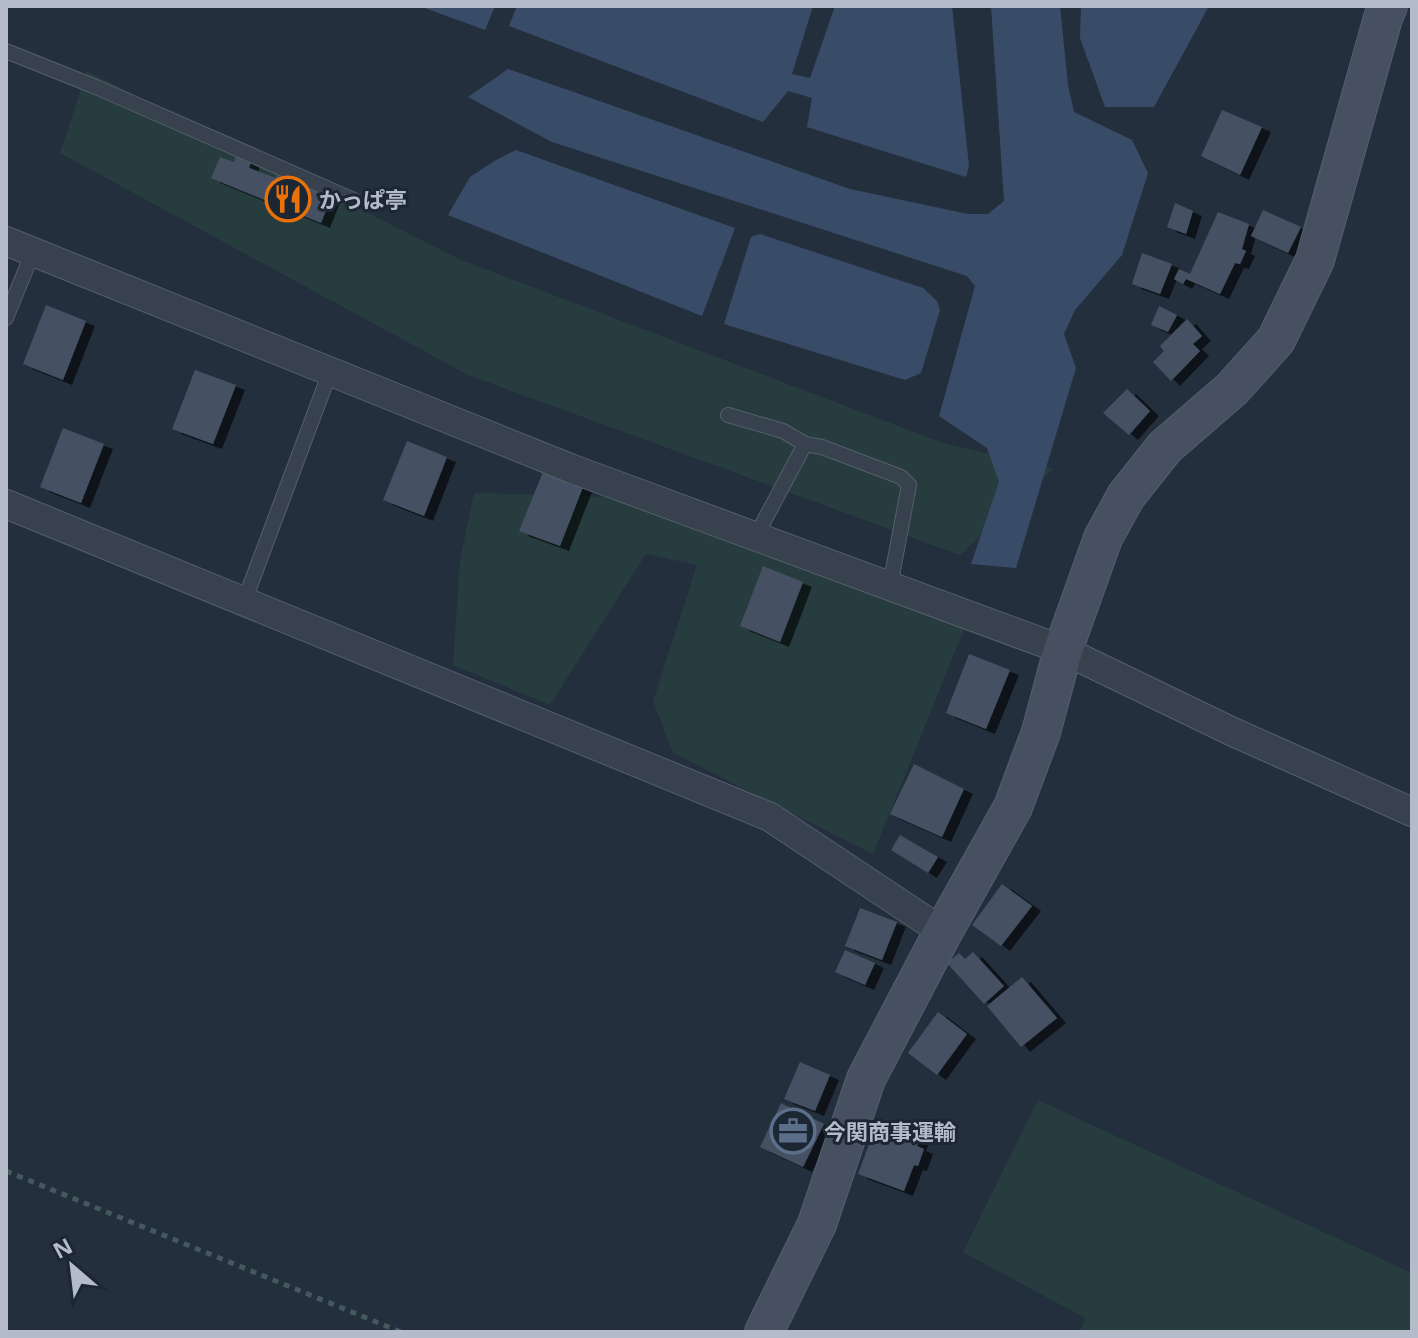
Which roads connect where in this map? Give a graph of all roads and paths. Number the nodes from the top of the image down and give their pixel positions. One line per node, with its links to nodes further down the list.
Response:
1 (1388, 6): 14 (street)
2 (6, 51): 3 (lane)
3 (354, 200)
4 (6, 241): 5 (street)
5 (33, 252): 6 (lane); 7 (street)
6 (6, 318)
7 (330, 372): 11 (street); 13 (lane)
8 (728, 415): 9 (lane)
9 (805, 444): 11 (lane); 12 (lane)
10 (6, 504): 13 (street)
11 (756, 536): 12 (street)
12 (890, 586): 14 (street)
13 (244, 602): 16 (street)
14 (1063, 650): 15 (street); 16 (street)
15 (1412, 812)
16 (943, 932): 19 (street)
17 (6, 1171): 18 (path)
18 (401, 1332)
19 (764, 1332)

